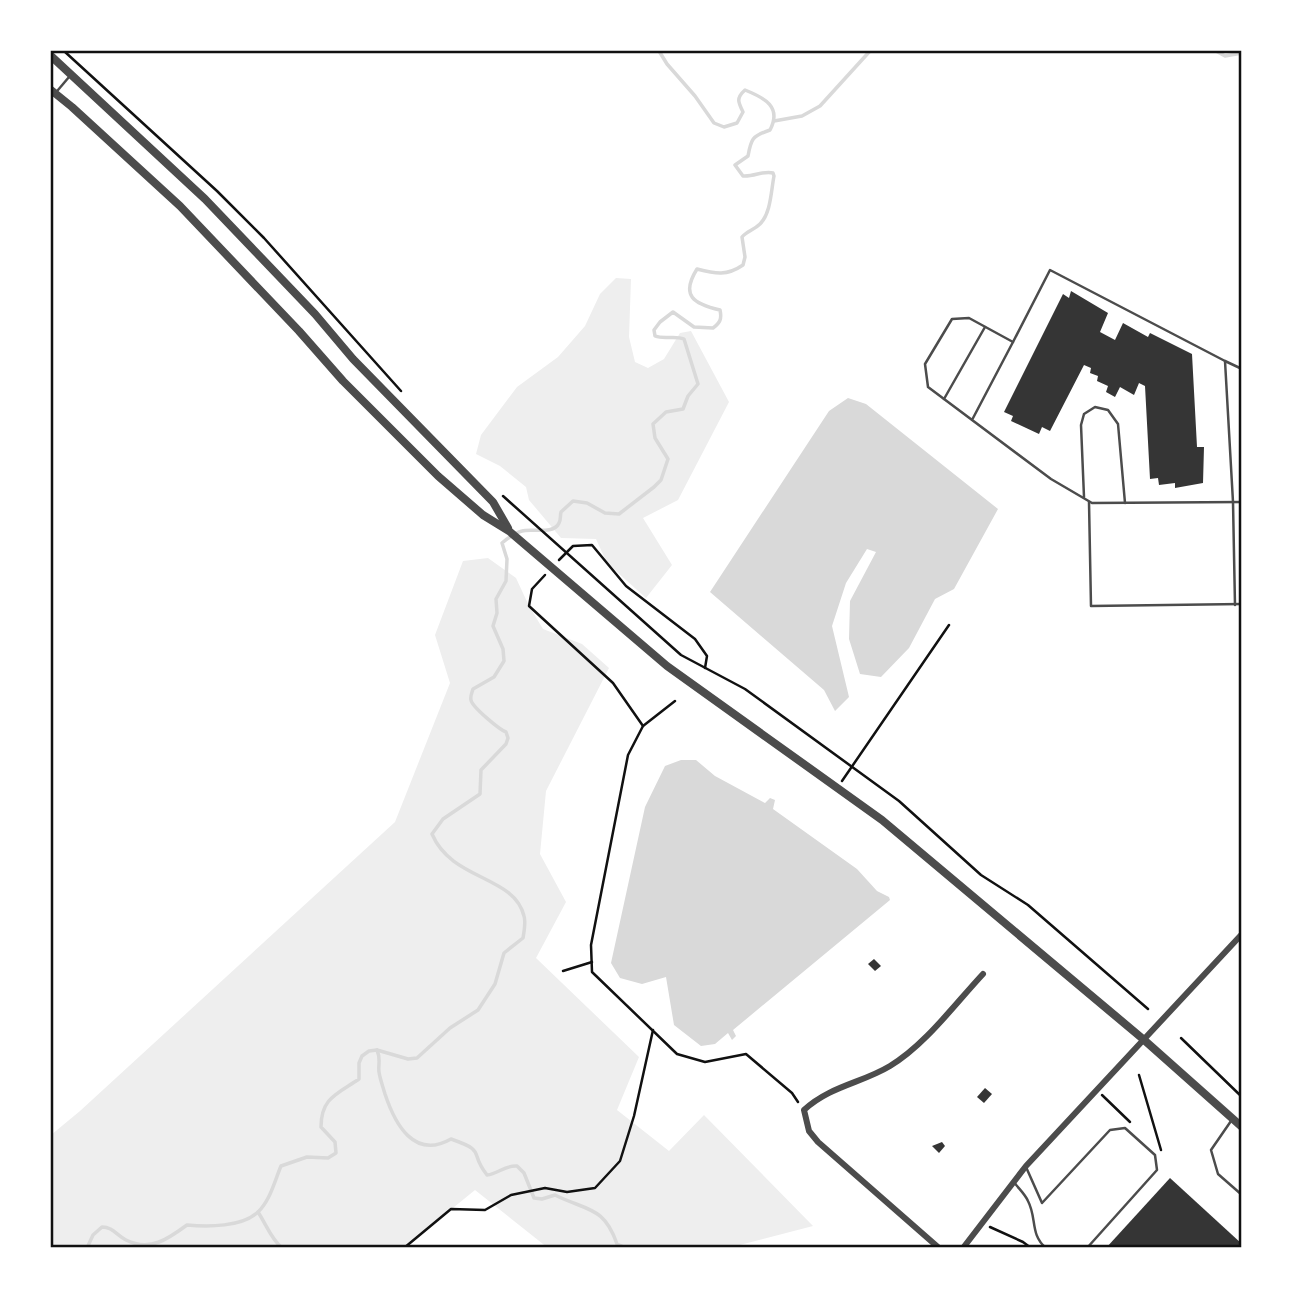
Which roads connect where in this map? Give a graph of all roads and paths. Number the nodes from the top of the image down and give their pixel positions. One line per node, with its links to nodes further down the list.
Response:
1 (51, 56): 2 (street)
2 (71, 74): 3 (lane); 16 (street)
3 (52, 94): 16 (street)
4 (985, 327): 5 (lane); 8 (lane); 8 (lane)
5 (1013, 342): 6 (lane); 9 (lane)
6 (1225, 362): 7 (lane); 12 (lane)
7 (1242, 369)
8 (944, 399): 9 (lane)
9 (972, 420): 10 (lane)
10 (1084, 499): 11 (lane); 14 (lane)
11 (1090, 502): 14 (lane); 18 (lane)
12 (1233, 502): 13 (lane); 14 (lane); 18 (lane)
13 (1242, 502)
14 (1125, 503)
15 (516, 508): 21 (path)
16 (509, 531): 22 (street)
17 (1242, 604): 18 (lane)
18 (1235, 605)
19 (949, 625): 21 (path)
20 (675, 701): 24 (path)
21 (852, 767): 22 (path); 27 (path)
22 (837, 788): 30 (street)
23 (1242, 934): 30 (street)
24 (592, 962): 25 (path); 28 (path)
25 (563, 971)
26 (983, 974): 34 (street)
27 (1148, 1009)
28 (653, 1030): 34 (path); 43 (path)
29 (1181, 1038): 33 (path)
30 (1143, 1039): 32 (street); 35 (street)
31 (1139, 1076): 38 (path)
32 (1097, 1090): 36 (path); 39 (street)
33 (1242, 1097)
34 (804, 1110): 44 (street)
35 (1233, 1118): 37 (street); 41 (lane)
36 (1136, 1127)
37 (1242, 1127)
38 (1153, 1143)
39 (1026, 1166): 40 (street); 48 (lane)
40 (1014, 1182): 42 (street); 47 (lane)
41 (1242, 1195)
42 (982, 1224): 45 (street); 46 (path)
43 (404, 1248)
44 (939, 1248)
45 (963, 1248)
46 (1031, 1248)
47 (1046, 1248)
48 (1087, 1248)

